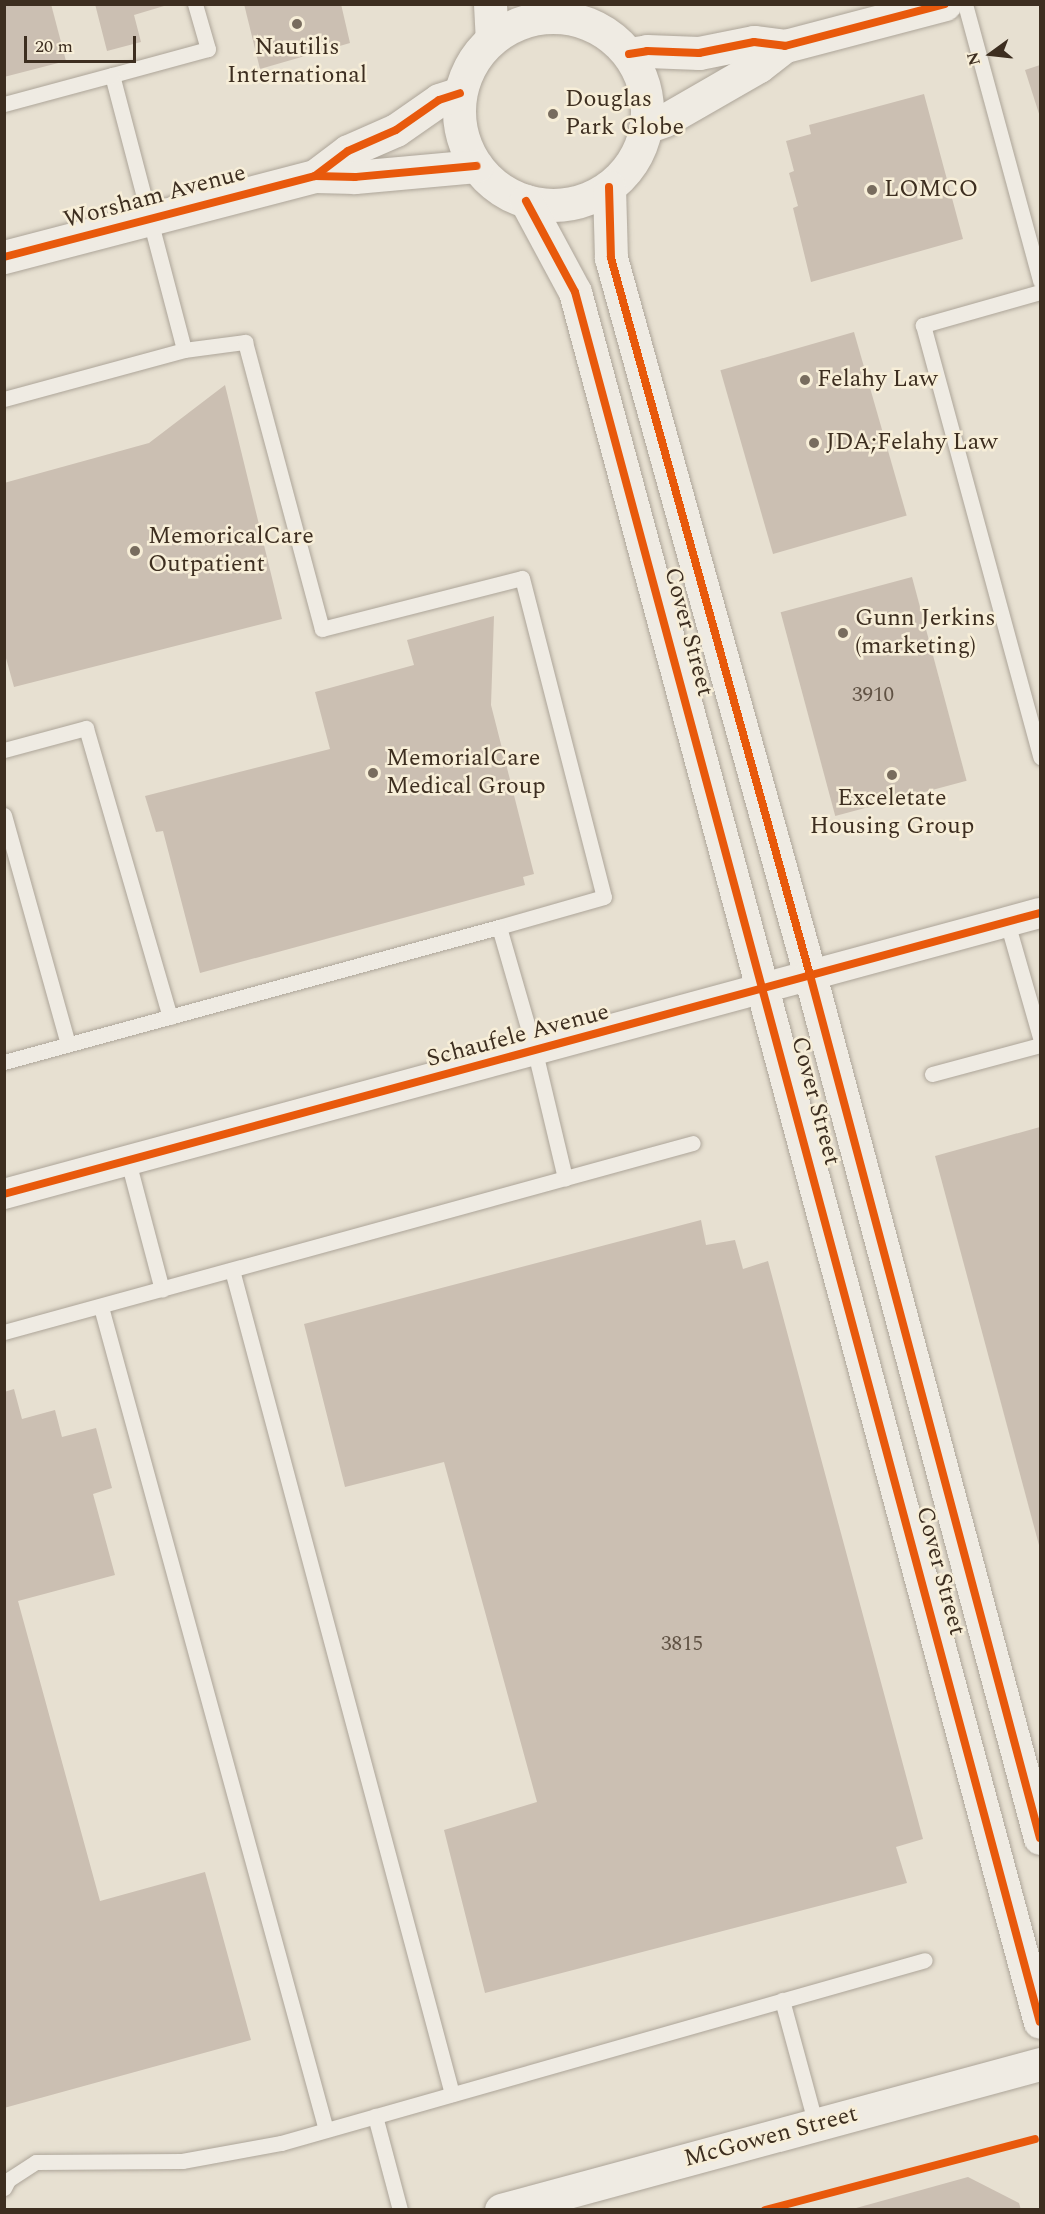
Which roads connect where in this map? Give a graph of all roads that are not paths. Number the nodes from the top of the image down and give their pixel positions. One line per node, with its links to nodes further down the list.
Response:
1 (195, 4): 9 (lane)
2 (490, 4): 6 (street)
3 (945, 4): 7 (street)
4 (965, 4): 19 (lane)
5 (567, 12): 6 (street); 8 (street)
6 (492, 39): 10 (street)
7 (785, 46): 8 (street); 12 (street)
8 (629, 54): 12 (street)
9 (112, 75): 11 (lane); 17 (lane)
10 (460, 93): 13 (street); 14 (street, Worsham Avenue)
11 (4, 104)
12 (646, 127): 15 (street)
13 (477, 166): 14 (street, Worsham Avenue); 16 (street)
14 (315, 176): 17 (street, Worsham Avenue)
15 (609, 187): 16 (street); 29 (street, Cover Street)
16 (526, 201): 30 (street, Cover Street)
17 (150, 218): 18 (street, Worsham Avenue); 21 (lane)
18 (4, 257)
19 (1041, 281)
20 (1041, 292): 24 (lane)
21 (184, 350): 22 (lane); 28 (lane)
22 (4, 399)
23 (4, 750): 31 (lane)
24 (1041, 758)
25 (4, 815): 33 (lane)
26 (1041, 913): 27 (street, Schaufele Avenue)
27 (1007, 922): 29 (street, Schaufele Avenue); 32 (lane)
28 (499, 927): 31 (lane); 35 (lane)
29 (810, 975): 30 (street, Schaufele Avenue); 46 (street, Cover Street)
30 (765, 988): 35 (street, Schaufele Avenue); 49 (street, Cover Street)
31 (170, 1017): 33 (lane)
32 (1041, 1037)
33 (68, 1044): 36 (lane)
34 (1041, 1045): 37 (lane)
35 (535, 1052): 39 (street, Schaufele Avenue); 40 (lane)
36 (4, 1062)
37 (932, 1074)
38 (693, 1143): 40 (lane)
39 (128, 1161): 41 (street, Schaufele Avenue); 43 (lane)
40 (564, 1178): 42 (lane)
41 (4, 1194)
42 (232, 1270): 43 (lane); 51 (lane)
43 (162, 1290): 44 (lane)
44 (101, 1307): 45 (lane); 54 (lane)
45 (4, 1332)
46 (1041, 1838)
47 (925, 1960): 48 (lane)
48 (782, 2000): 51 (lane); 53 (lane)
49 (1041, 2022)
50 (1041, 2064): 53 (street, McGowen Street)
51 (452, 2094): 52 (lane)
52 (375, 2116): 54 (lane); 56 (lane)
53 (816, 2125): 57 (street, McGowen Street)
54 (326, 2130): 55 (lane)
55 (4, 2188)
56 (400, 2210)
57 (501, 2210)

